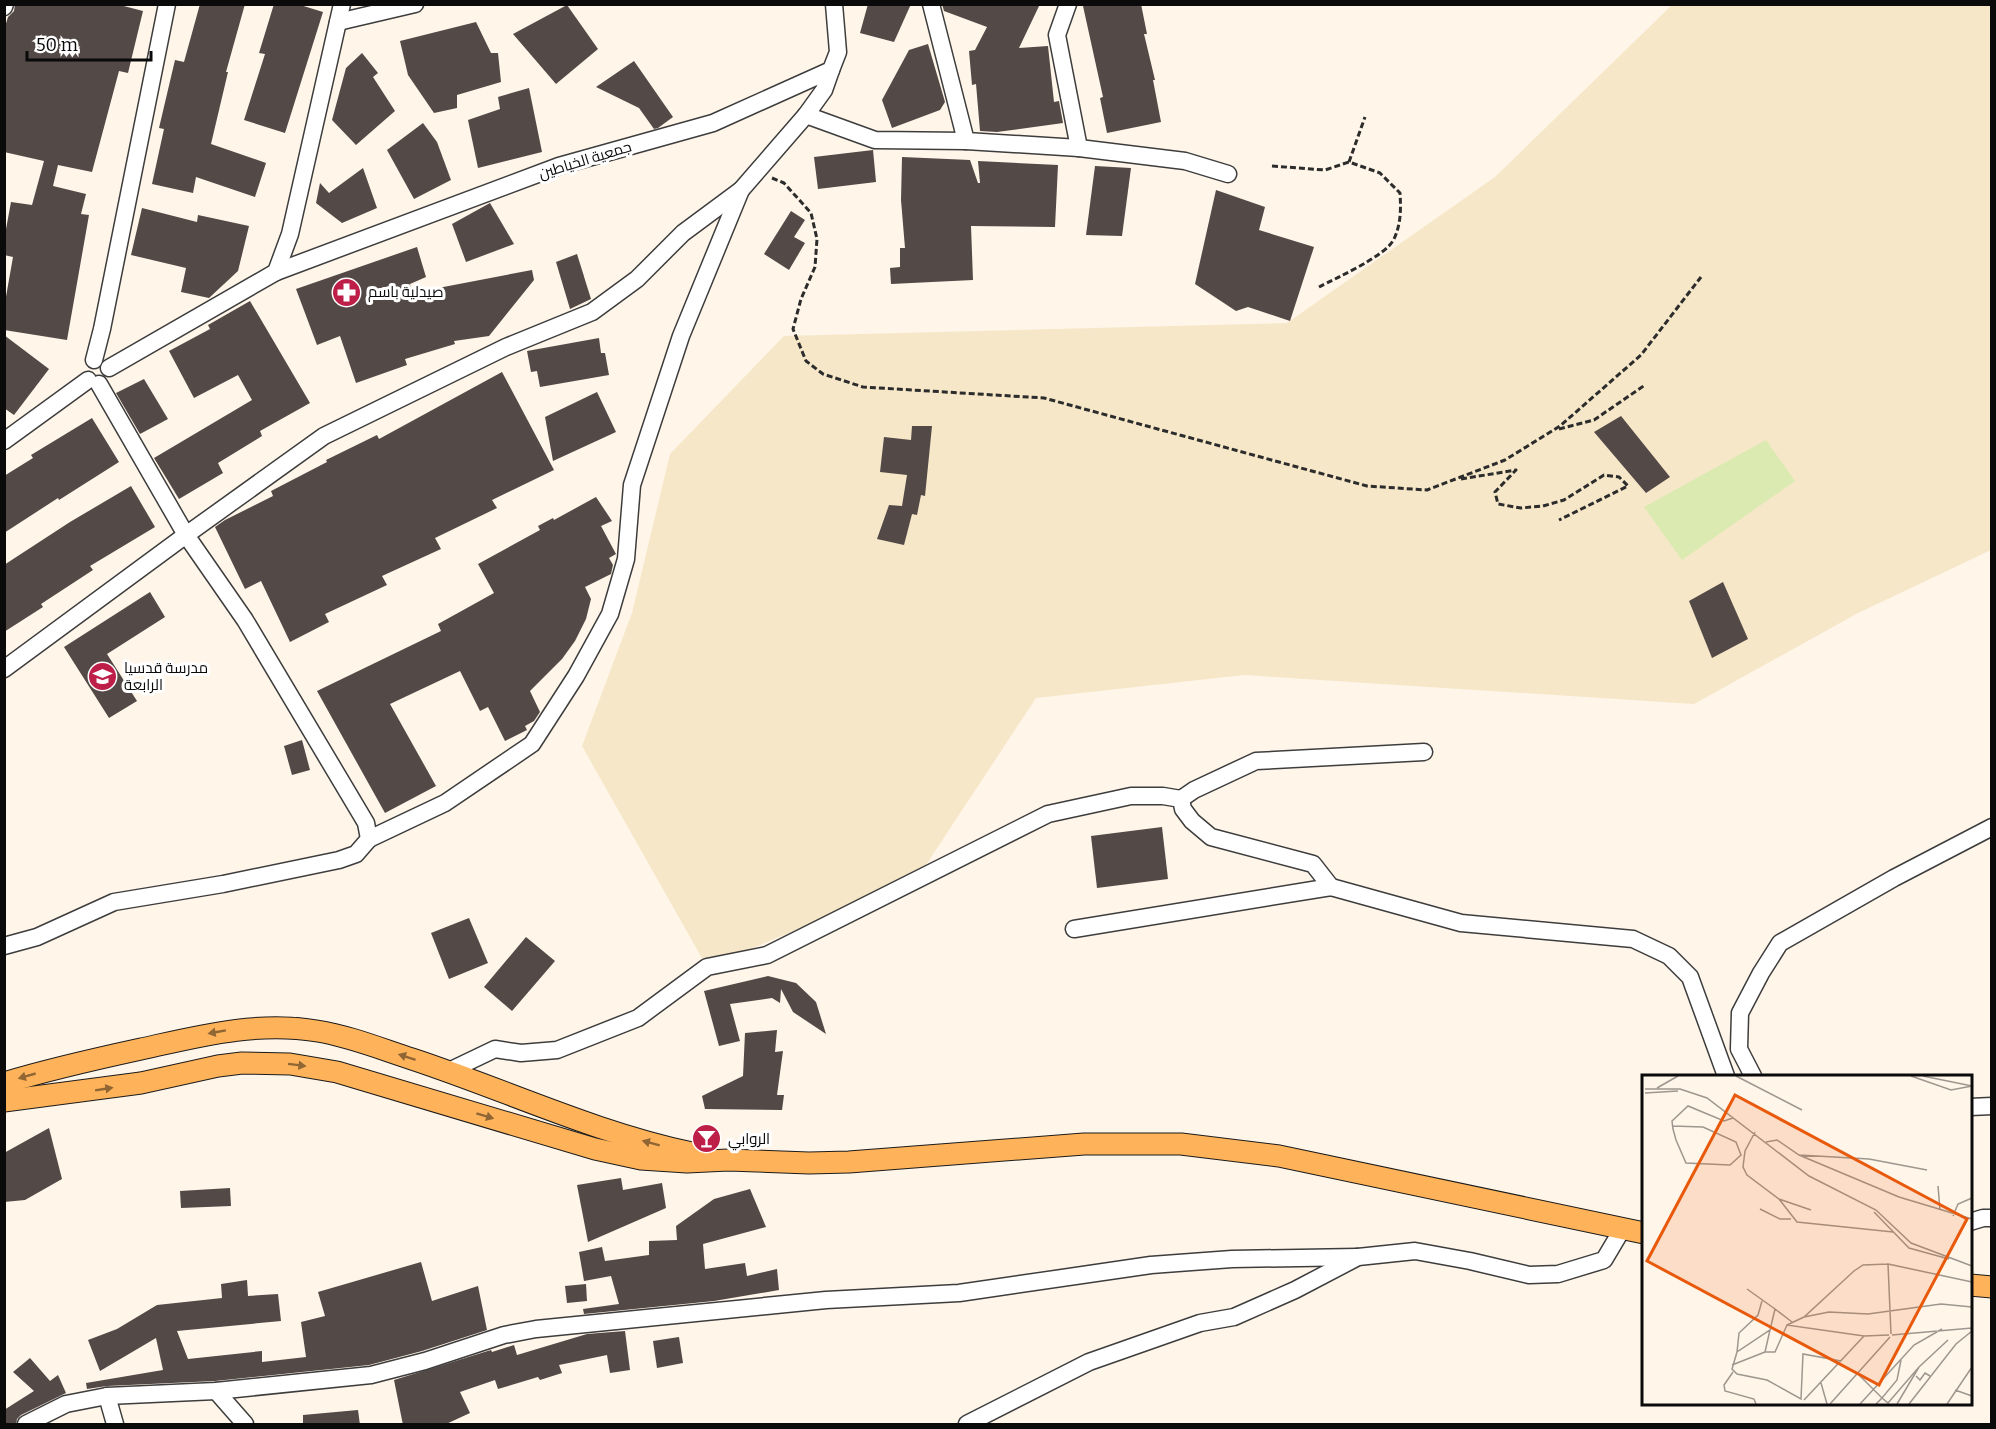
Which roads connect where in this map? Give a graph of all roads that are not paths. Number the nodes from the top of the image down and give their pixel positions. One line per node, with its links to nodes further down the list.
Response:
1 (167, 4): 15 (street)
2 (342, 4): 7 (street)
3 (414, 4): 7 (street)
4 (834, 4): 8 (street)
5 (931, 4): 10 (street)
6 (1068, 4): 11 (street)
7 (338, 22): 14 (street)
8 (831, 70): 9 (street); 14 (street, جمعية الخياطين)
9 (806, 114): 10 (street); 13 (street)
10 (966, 141): 11 (street)
11 (1079, 148): 12 (street)
12 (1228, 174)
13 (741, 190): 19 (street); 24 (street)
14 (276, 272): 16 (street, جمعية الخياطين)
15 (94, 360): 16 (street); 17 (street)
16 (109, 368): 17 (street)
17 (94, 382): 18 (street); 19 (street)
18 (4, 441)
19 (186, 535): 20 (street); 24 (street)
20 (4, 669)
21 (1424, 752): 22 (street)
22 (1182, 799): 25 (street); 28 (street)
23 (1992, 826): 30 (street)
24 (369, 839): 27 (street)
25 (1330, 887): 26 (street); 29 (street)
26 (1074, 929)
27 (4, 946)
28 (449, 1071): 31 (main road, one-way to 31); 35 (main road, one-way to 28)
29 (1725, 1075)
30 (1752, 1075)
31 (4, 1083)
32 (4, 1101): 35 (main road, one-way to 35)
33 (1992, 1106): 34 (street)
34 (1972, 1107)
35 (728, 1160): 38 (main road)
36 (1992, 1218): 37 (street)
37 (1972, 1222)
38 (1623, 1228): 39 (main road); 40 (street)
39 (1642, 1233)
40 (1358, 1257): 43 (street); 48 (street)
41 (1972, 1285): 42 (main road)
42 (1992, 1287)
43 (216, 1391): 44 (street); 47 (street)
44 (107, 1396): 45 (street); 46 (street)
45 (26, 1425)
46 (115, 1425)
47 (245, 1425)
48 (967, 1425)

